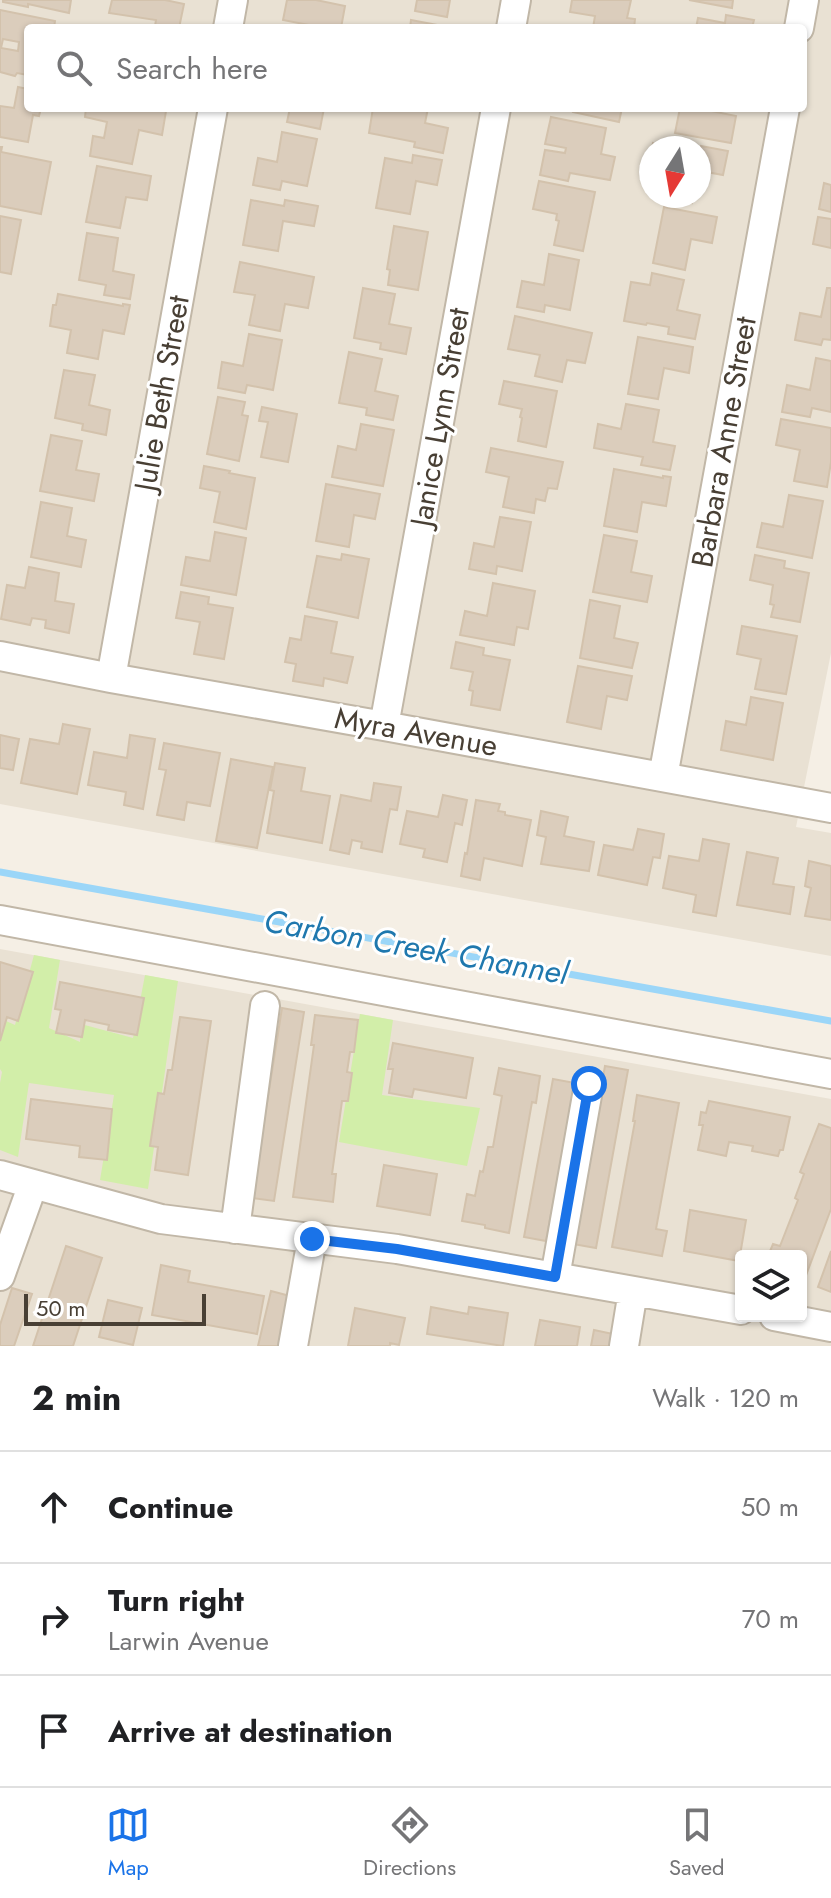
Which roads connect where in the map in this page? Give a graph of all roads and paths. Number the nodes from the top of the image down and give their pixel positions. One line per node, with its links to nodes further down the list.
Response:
1 (233, 0): 4 (street)
2 (516, 0): 5 (street)
3 (804, 0): 6 (street)
4 (229, 24)
5 (512, 24)
6 (800, 24)
7 (212, 112): 11 (street, Julie Beth Street)
8 (495, 112): 12 (street, Janice Lynn Street)
9 (784, 112): 13 (street, Barbara Anne Street)
10 (0, 656): 11 (street, Myra Avenue)
11 (111, 678): 12 (street, Myra Avenue)
12 (384, 726): 13 (street, Myra Avenue)
13 (663, 777): 14 (street, Myra Avenue)
14 (831, 808)
15 (0, 920): 17 (street)
16 (265, 1006): 21 (street)
17 (831, 1074)
18 (589, 1084): 24 (street)
19 (0, 1175): 20 (street)
20 (33, 1184): 21 (street); 23 (street)
21 (235, 1229): 22 (street)
22 (312, 1239): 24 (street); 29 (street)
23 (0, 1276)
24 (555, 1277): 25 (street)
25 (633, 1291): 26 (street); 30 (street)
26 (735, 1309)
27 (805, 1322): 28 (street)
28 (831, 1327)
29 (293, 1346)
30 (624, 1346)

